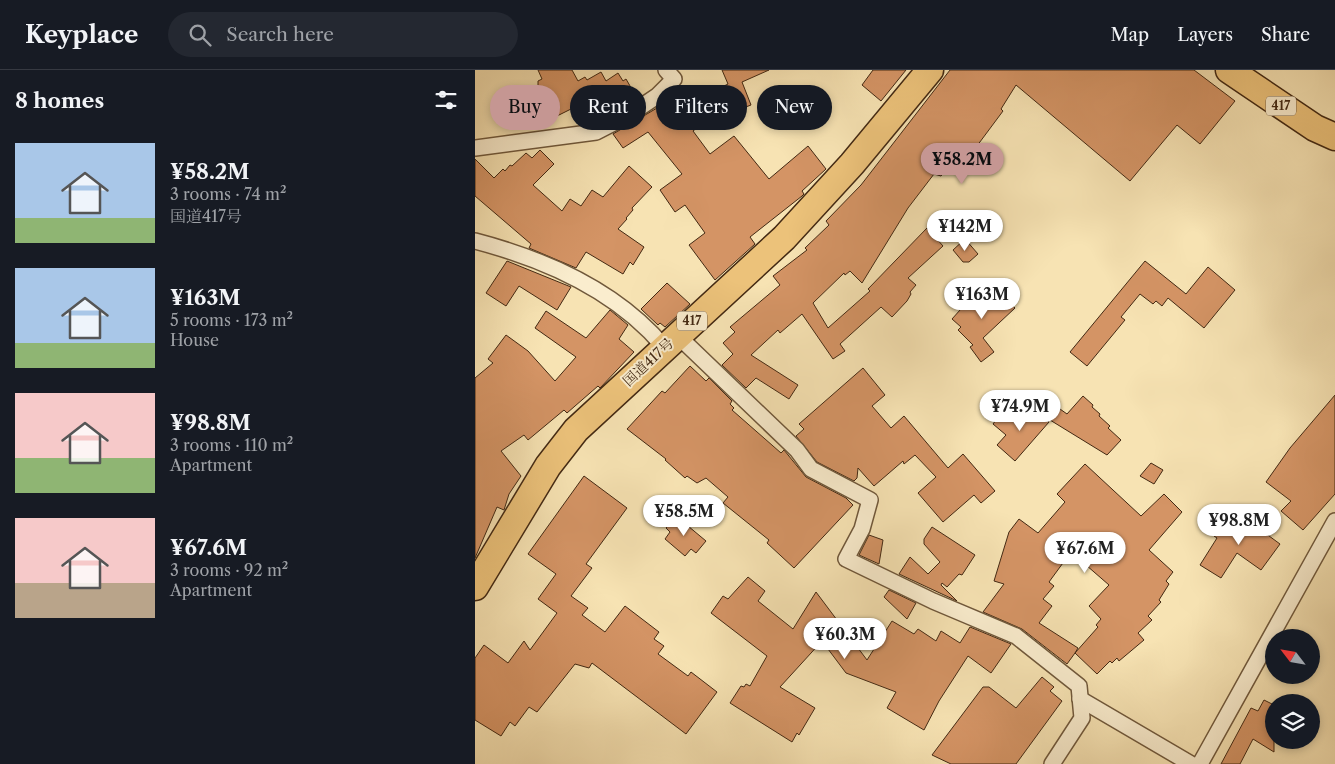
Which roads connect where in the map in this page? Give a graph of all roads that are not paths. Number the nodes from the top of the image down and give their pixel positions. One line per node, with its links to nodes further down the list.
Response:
1 (665, 70): 5 (street)
2 (930, 70): 7 (highway, 国道417号 / 417)
3 (1229, 70): 4 (highway, 417)
4 (1335, 137)
5 (475, 148)
6 (475, 241): 7 (street)
7 (671, 341): 9 (highway, 国道417号 / 417); 10 (street)
8 (1335, 521): 13 (street)
9 (475, 587)
10 (1080, 700): 11 (street); 12 (street)
11 (1052, 764)
12 (1191, 764)
13 (1201, 764)

